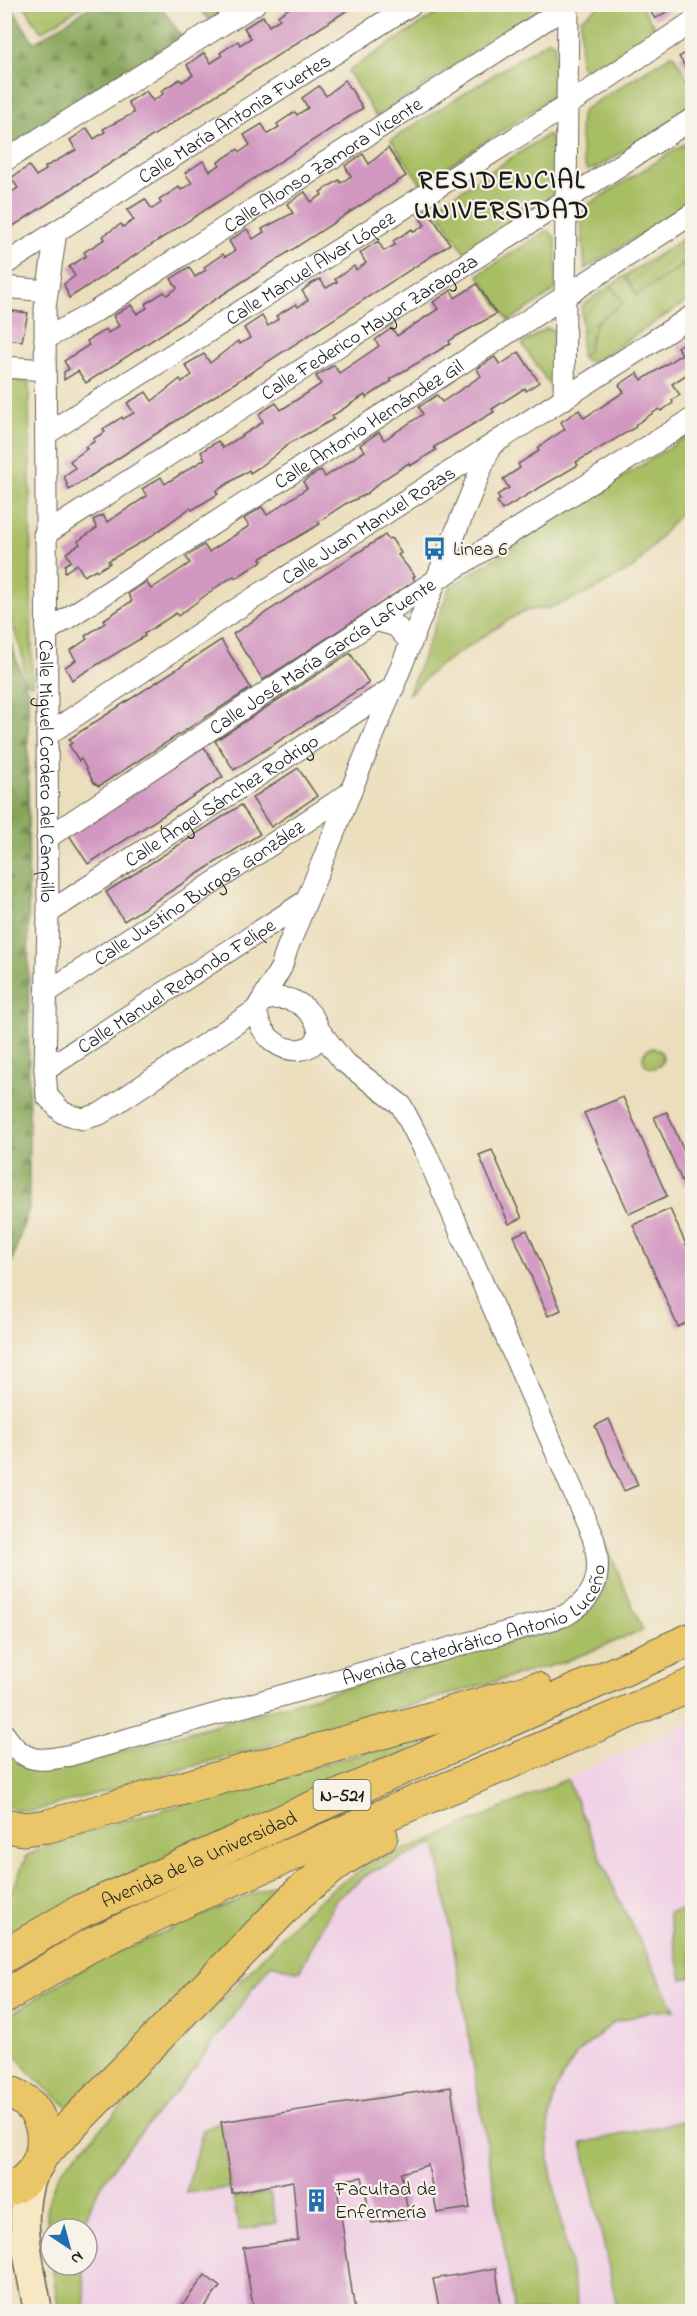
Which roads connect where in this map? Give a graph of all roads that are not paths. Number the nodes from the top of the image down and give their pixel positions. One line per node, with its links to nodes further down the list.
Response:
1 (255, 4): 7 (street)
2 (411, 4): 10 (street, Calle María Antonia Fuertes)
3 (569, 5): 5 (street); 16 (street, Calle Alonso Zamora Vicente)
4 (693, 22): 5 (street, Calle Manuel Alvar López)
5 (566, 106): 8 (street); 22 (street, Calle Manuel Alvar López)
6 (693, 119): 8 (street, Calle Federico Mayor Zaragoza)
7 (4, 161)
8 (567, 199): 13 (street); 27 (street, Calle Federico Mayor Zaragoza)
9 (693, 214): 13 (street, Calle Antonio Hernández Gil)
10 (56, 232): 11 (street, Calle María Antonia Fuertes); 14 (street, Calle Miguel Cordero del Campillo)
11 (4, 266)
12 (4, 287): 14 (street)
13 (565, 297): 20 (street); 31 (street, Calle Antonio Hernández Gil)
14 (45, 300): 16 (street); 17 (street, Calle Miguel Cordero del Campillo)
15 (693, 316): 20 (street, Calle Juan Manuel Rozas)
16 (77, 323): 17 (street, Calle Alonso Zamora Vicente)
17 (45, 339): 19 (street, Calle Miguel Cordero del Campillo)
18 (4, 367): 19 (street)
19 (45, 370): 22 (street, Calle Miguel Cordero del Campillo)
20 (564, 399): 23 (street, Calle Juan Manuel Rozas)
21 (693, 419): 29 (street, Calle José María García Lafuente)
22 (46, 434): 25 (street, Calle Miguel Cordero del Campillo)
23 (490, 447): 24 (street, Calle Juan Manuel Rozas); 26 (street)
24 (438, 480): 26 (street); 35 (street, Calle Juan Manuel Rozas)
25 (45, 505): 27 (street); 28 (street, Calle Miguel Cordero del Campillo)
26 (466, 509): 29 (street)
27 (77, 515): 28 (street, Calle Federico Mayor Zaragoza)
28 (44, 535): 31 (street, Calle Miguel Cordero del Campillo)
29 (436, 580): 30 (street, Calle José María García Lafuente); 32 (street)
30 (375, 620): 32 (street); 38 (street, Calle José María García Lafuente)
31 (46, 632): 34 (street, Calle Miguel Cordero del Campillo)
32 (411, 643): 33 (street)
33 (394, 687): 37 (street); 40 (street, Calle Ángel Sánchez Rodrigo)
34 (47, 700): 35 (street); 36 (street, Calle Miguel Cordero del Campillo)
35 (96, 703): 36 (street, Calle Juan Manuel Rozas)
36 (47, 735): 38 (street, Calle Miguel Cordero del Campillo)
37 (351, 792): 39 (street); 42 (street, Calle Justino Burgos González)
38 (47, 838): 40 (street, Calle Miguel Cordero del Campillo)
39 (306, 900): 41 (street); 48 (street, Calle Manuel Redondo Felipe)
40 (48, 913): 42 (street, Calle Miguel Cordero del Campillo)
41 (281, 968): 43 (street); 44 (street)
42 (46, 993): 48 (street, Calle Miguel Cordero del Campillo)
43 (286, 998): 44 (street); 45 (street)
44 (261, 1013): 46 (street); 48 (street, Calle Miguel Cordero del Campillo)
45 (319, 1030): 46 (street); 47 (street, Avenida Catedrático Antonio Luceño)
46 (302, 1050): 47 (street, Avenida Catedrático Antonio Luceño)
47 (343, 1061): 51 (street, Avenida Catedrático Antonio Luceño)
48 (45, 1070)
49 (683, 1643): 53 (highway); 54 (highway, Avenida de la Universidad / N-521)
50 (693, 1685): 52 (highway, Avenida de la Universidad / N-521)
51 (4, 1734)
52 (491, 1771): 55 (highway, Avenida de la Universidad / N-521); 57 (highway)
53 (4, 1826)
54 (9, 1953)
55 (12, 1991)
56 (6, 2089): 57 (highway)
57 (38, 2164): 58 (highway); 59 (main road)
58 (4, 2190)
59 (38, 2312)

